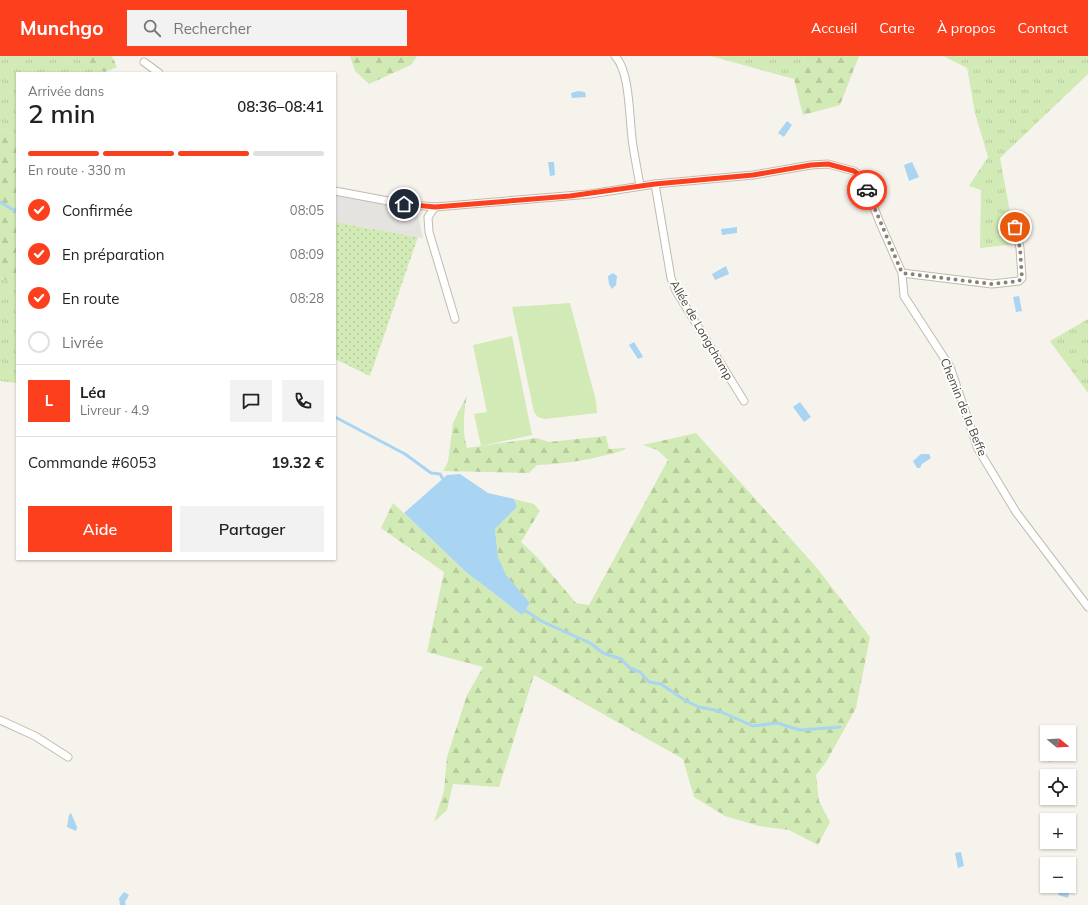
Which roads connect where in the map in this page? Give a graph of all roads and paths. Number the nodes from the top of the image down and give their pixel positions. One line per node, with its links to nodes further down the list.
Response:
1 (615, 56): 5 (street)
2 (144, 62): 3 (street)
3 (158, 72)
4 (655, 184): 5 (street, Chemin de la Beffe); 9 (street, Chemin de la Beffe); 11 (street, Allée de Longchamp)
5 (640, 186): 7 (street, Chemin de la Beffe)
6 (336, 191): 7 (street, Chemin de la Beffe)
7 (435, 207): 10 (street)
8 (1015, 227): 9 (street)
9 (902, 273): 12 (street, Chemin de la Beffe)
10 (455, 319)
11 (744, 401)
12 (1088, 607)
13 (0, 720): 14 (street)
14 (68, 757)

